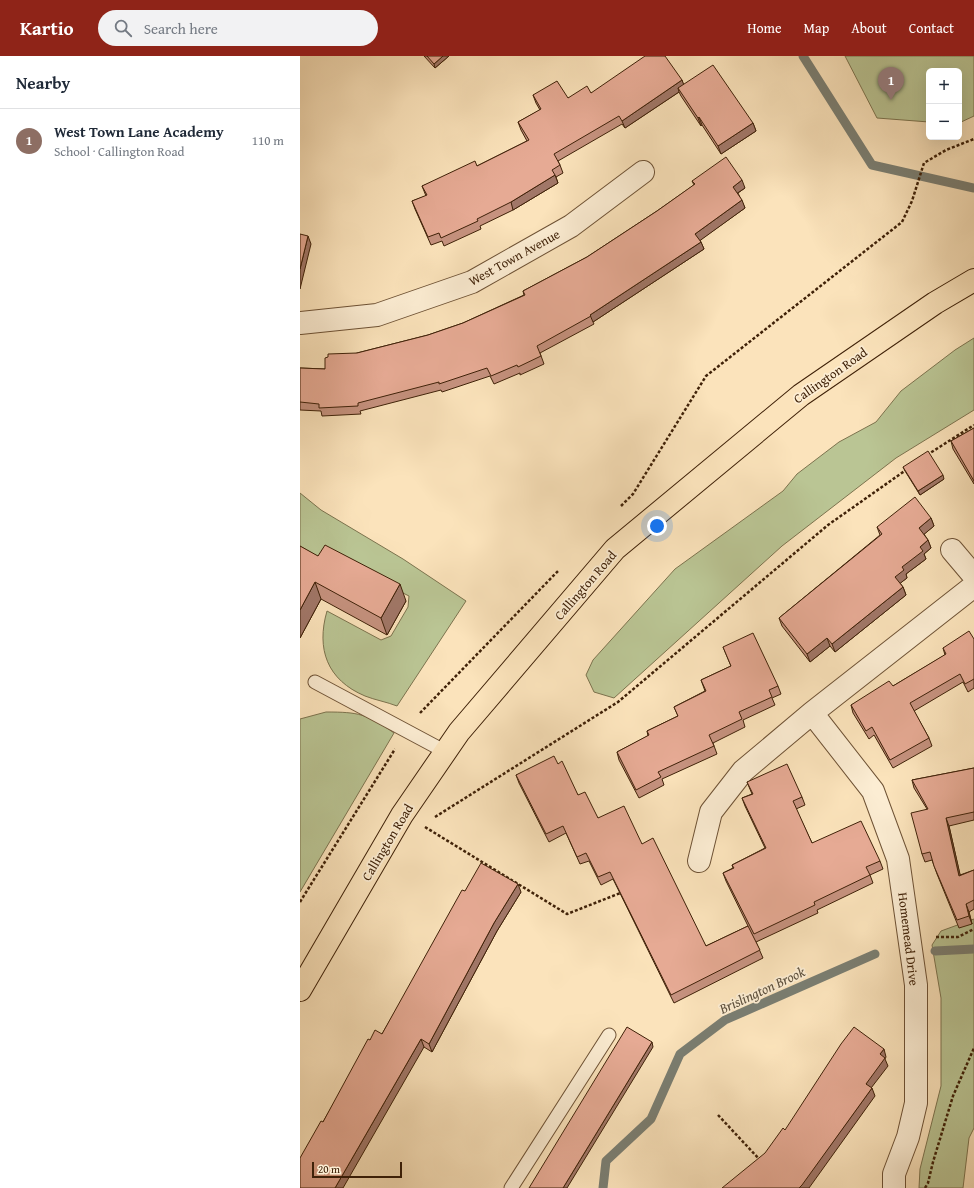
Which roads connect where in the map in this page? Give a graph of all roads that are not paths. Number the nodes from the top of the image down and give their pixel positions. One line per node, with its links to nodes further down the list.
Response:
1 (643, 172): 3 (street, West Town Avenue)
2 (974, 280): 9 (main road, Callington Road)
3 (300, 323)
4 (952, 550): 5 (street)
5 (974, 576)
6 (974, 586): 8 (street)
7 (314, 682): 9 (lane)
8 (812, 713): 10 (street); 14 (street, Homemead Drive)
9 (446, 752): 11 (main road, Callington Road)
10 (699, 861)
11 (300, 990)
12 (609, 1035): 13 (lane)
13 (510, 1188)
14 (894, 1188)

